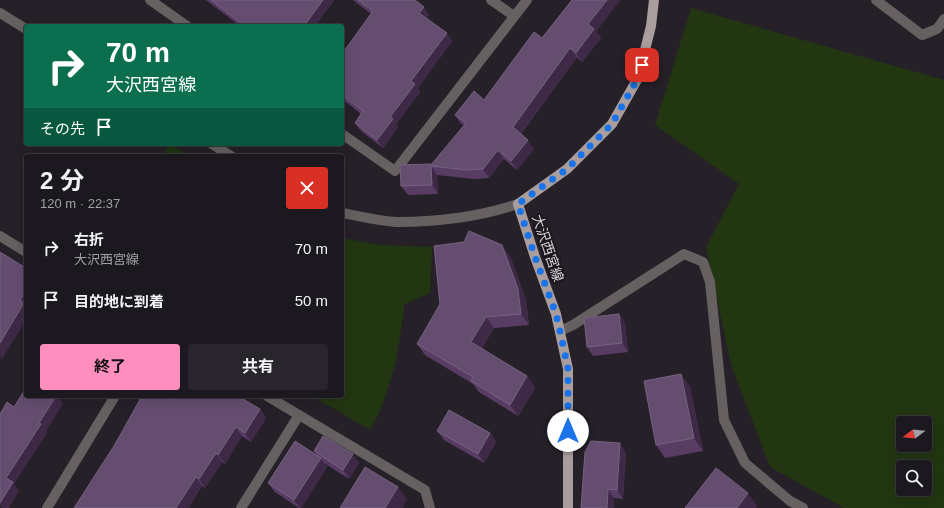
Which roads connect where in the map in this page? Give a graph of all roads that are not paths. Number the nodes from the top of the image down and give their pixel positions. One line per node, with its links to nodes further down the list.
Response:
1 (150, 0): 9 (street)
2 (491, 0): 7 (street)
3 (527, 0): 7 (street)
4 (654, 0): 14 (main road, 大沢西宮線)
5 (876, 0): 8 (street)
6 (0, 13): 10 (street)
7 (514, 16): 11 (street)
8 (942, 22)
9 (184, 24)
10 (24, 28)
11 (344, 135)
12 (215, 146): 13 (street)
13 (228, 154)
14 (518, 204): 15 (street); 18 (main road, 大沢西宮線)
15 (344, 213)
16 (0, 237): 17 (street)
17 (24, 251)
18 (560, 331): 22 (street); 26 (main road, 大沢西宮線)
19 (114, 398): 23 (street)
20 (270, 398): 21 (street)
21 (299, 415): 24 (street); 25 (street)
22 (799, 507)
23 (47, 508)
24 (241, 508)
25 (430, 508)
26 (568, 508)

